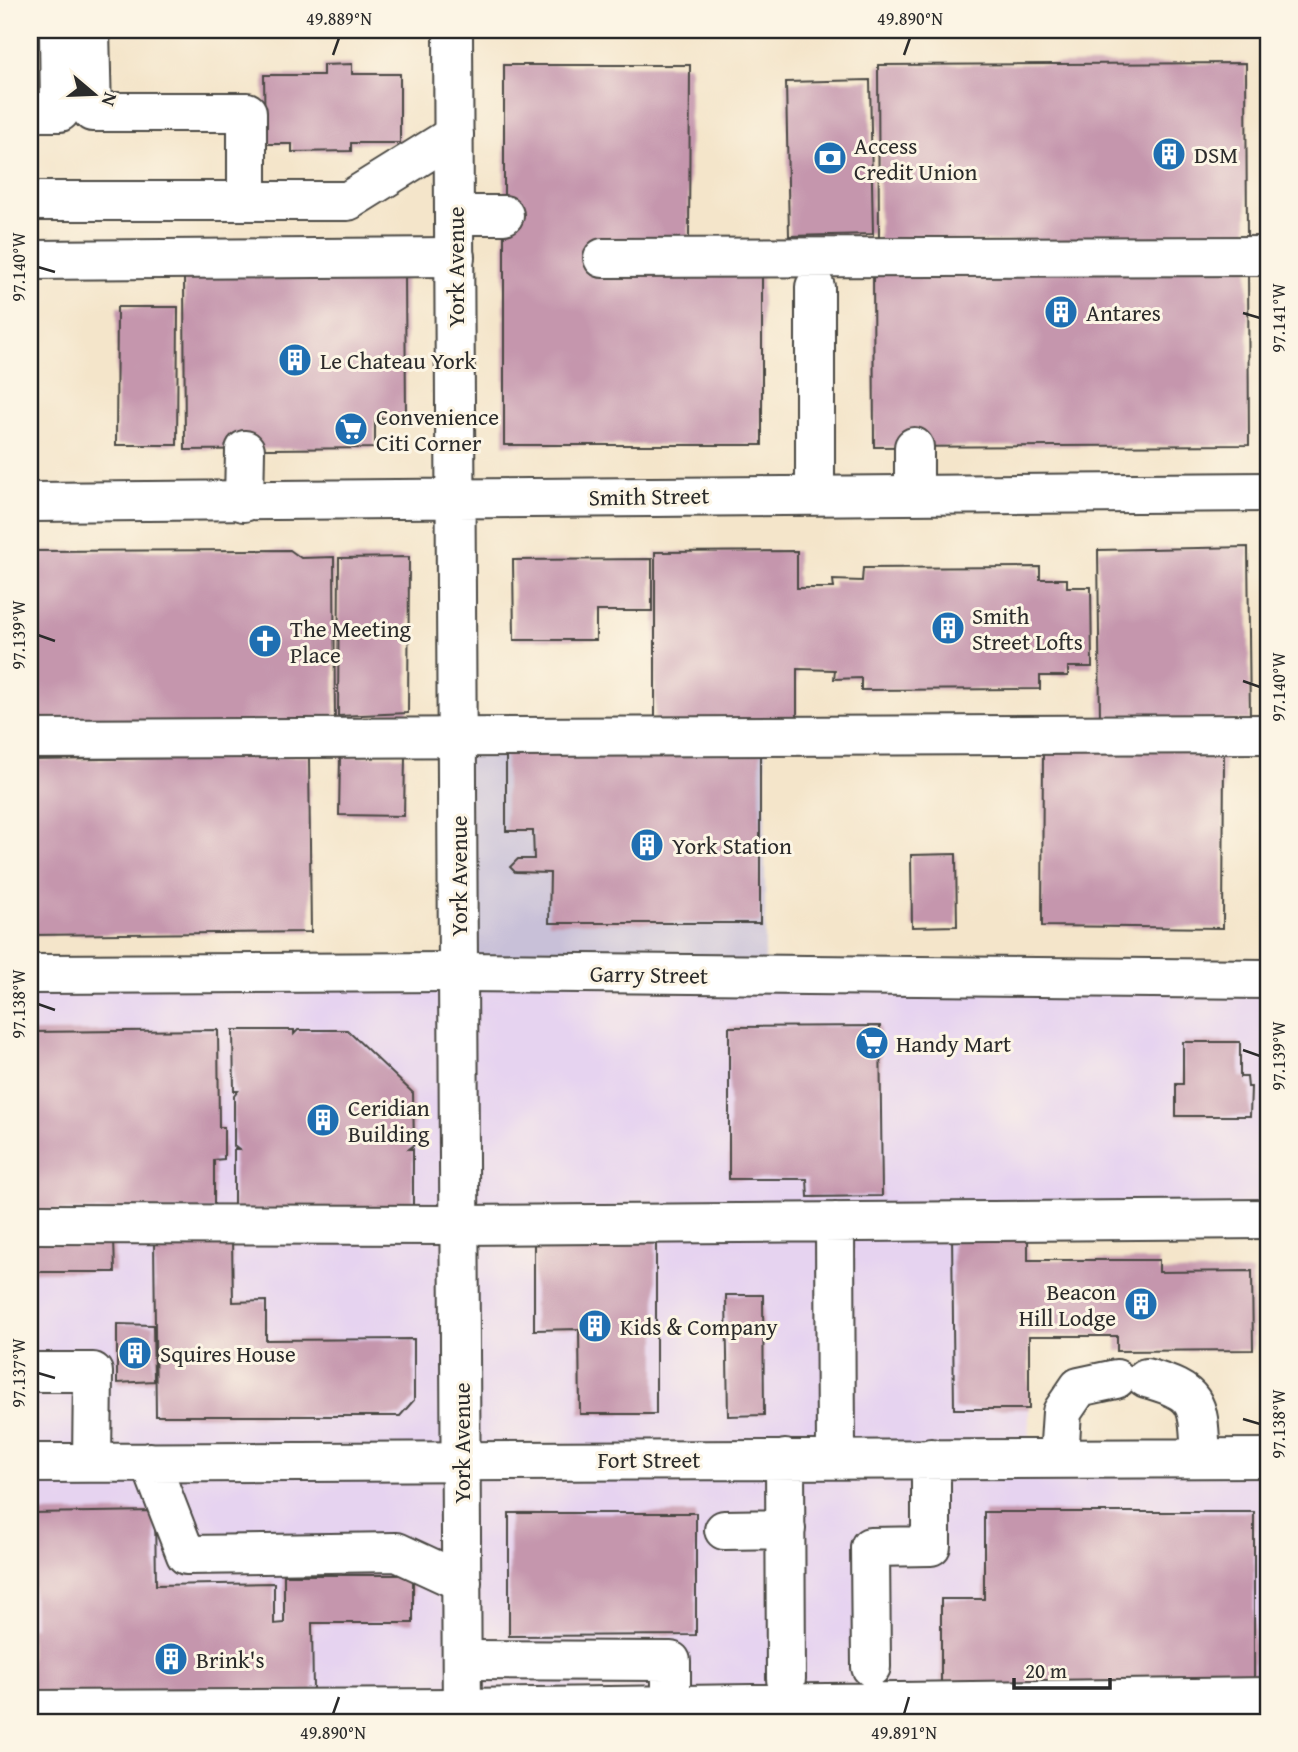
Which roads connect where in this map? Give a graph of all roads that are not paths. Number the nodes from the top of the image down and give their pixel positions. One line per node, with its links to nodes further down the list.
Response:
1 (59, 30): 4 (main road)
2 (90, 30): 7 (main road)
3 (453, 30): 5 (main road, York Avenue)
4 (30, 112)
5 (454, 135): 7 (main road); 8 (main road, York Avenue)
6 (30, 201): 7 (main road)
7 (247, 201)
8 (454, 215): 9 (main road); 11 (main road, York Avenue)
9 (504, 215)
10 (1268, 256): 12 (main road)
11 (455, 257): 13 (main road); 20 (main road, York Avenue)
12 (603, 258)
13 (30, 260)
14 (815, 287): 18 (main road)
15 (906, 447): 19 (main road)
16 (235, 450): 22 (main road)
17 (1268, 492): 19 (main road, Smith Street)
18 (815, 494): 19 (main road, Smith Street); 20 (main road, Smith Street)
19 (906, 494)
20 (456, 499): 22 (main road, Smith Street); 24 (main road, York Avenue)
21 (30, 502): 22 (main road, Smith Street)
22 (234, 502)
23 (1268, 734): 24 (main road)
24 (457, 737): 25 (main road); 26 (main road, York Avenue)
25 (30, 739)
26 (458, 972): 27 (main road, Garry Street); 28 (main road, Garry Street); 32 (main road, York Avenue)
27 (30, 974)
28 (1268, 979)
29 (1268, 1219): 30 (main road)
30 (835, 1222): 32 (main road); 40 (main road)
31 (30, 1224): 32 (main road)
32 (460, 1225): 38 (main road, York Avenue)
33 (30, 1372): 41 (main road)
34 (931, 1458): 35 (main road, Fort Street); 40 (main road, Fort Street); 48 (main road)
35 (1059, 1458): 36 (main road, Fort Street); 36 (main road)
36 (1201, 1458): 37 (main road, Fort Street)
37 (1268, 1458)
38 (460, 1459): 39 (main road, Fort Street); 42 (main road, Fort Street); 46 (main road, York Avenue)
39 (785, 1459): 40 (main road, Fort Street); 44 (main road)
40 (836, 1459)
41 (92, 1462): 42 (main road, Fort Street); 43 (main road, Fort Street)
42 (150, 1462): 46 (main road)
43 (30, 1463)
44 (786, 1529): 45 (main road); 49 (main road)
45 (724, 1530)
46 (462, 1582): 47 (main road, York Avenue)
47 (462, 1660): 51 (main road); 53 (main road, York Avenue)
48 (871, 1667)
49 (786, 1679)
50 (1268, 1697): 51 (main road)
51 (671, 1706): 53 (main road)
52 (30, 1710): 53 (main road)
53 (462, 1715)

